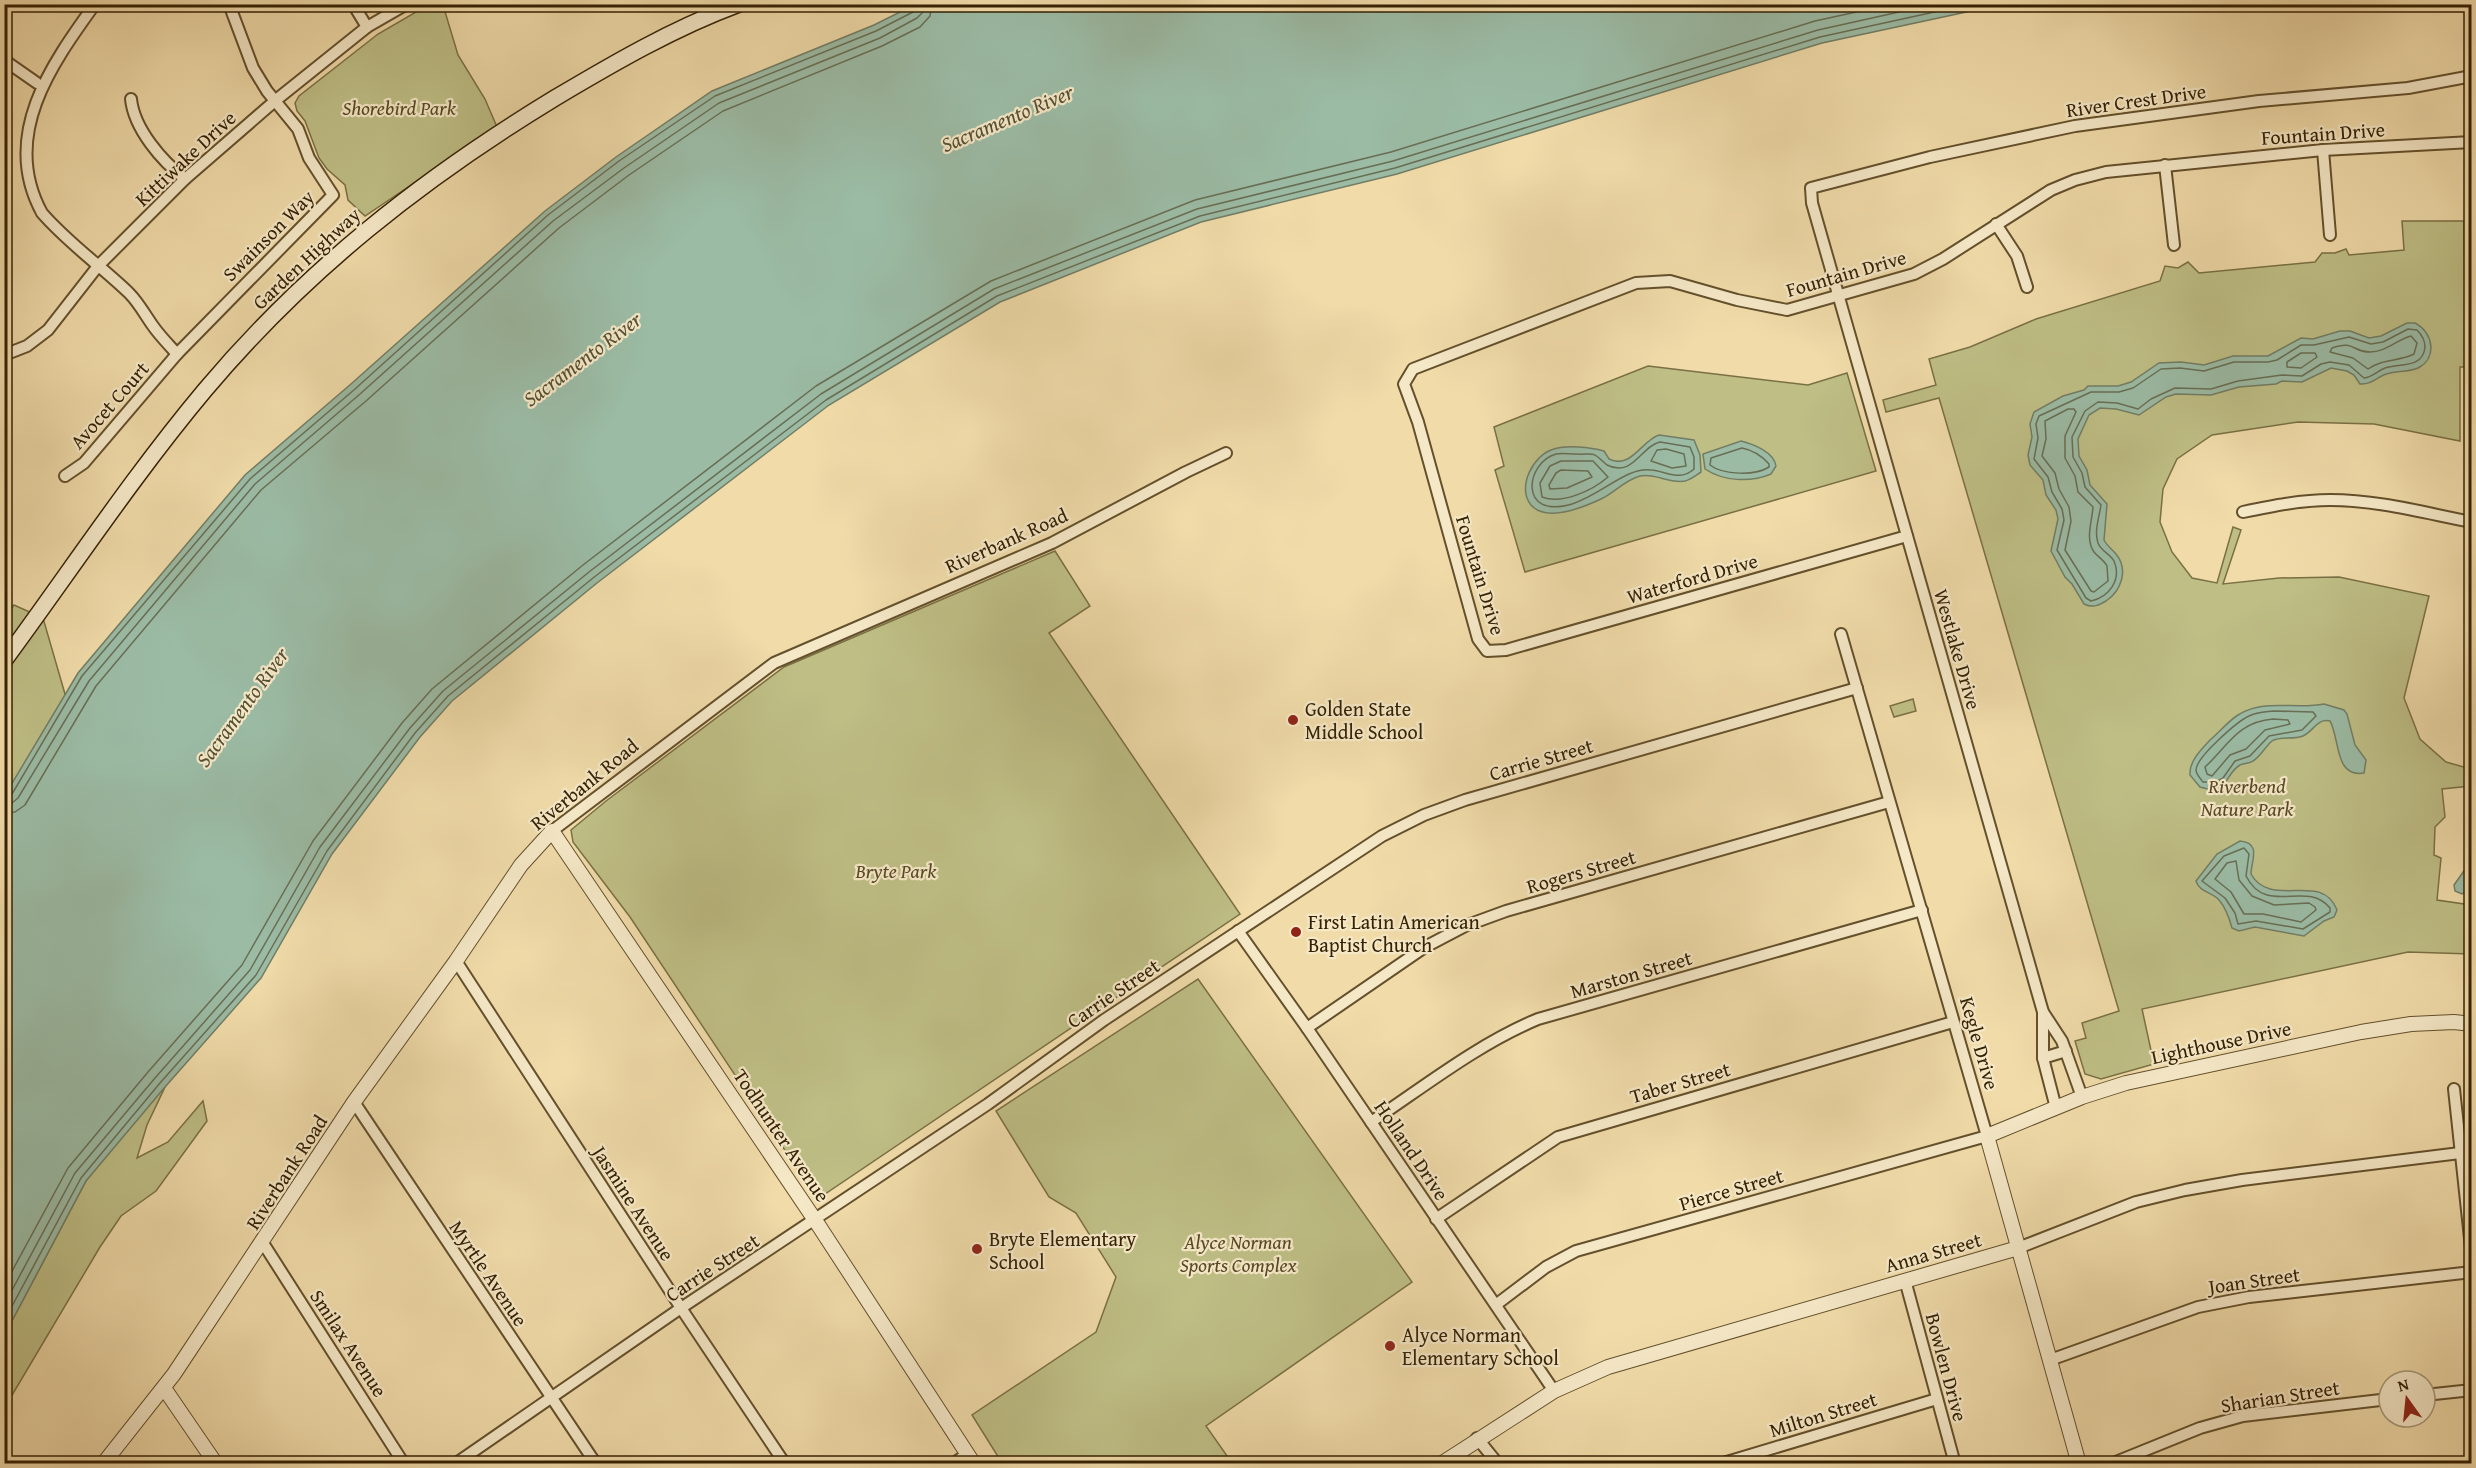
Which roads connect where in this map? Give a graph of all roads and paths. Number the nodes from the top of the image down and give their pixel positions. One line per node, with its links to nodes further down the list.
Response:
1 (96, 4): 9 (street)
2 (229, 4): 11 (street, Swainson Way)
3 (353, 4): 6 (street)
4 (407, 4): 6 (street, Kittiwake Drive)
5 (739, 4): 32 (main road, Garden Highway)
6 (367, 27): 11 (street, Kittiwake Drive)
7 (4, 60): 9 (street)
8 (2472, 76): 16 (street, River Crest Drive)
9 (37, 83): 20 (street)
10 (131, 99): 15 (street)
11 (276, 100): 15 (street, Kittiwake Drive); 23 (street, Swainson Way)
12 (2472, 142): 13 (street, Fountain Drive)
13 (2323, 150): 14 (street, Fountain Drive); 18 (street)
14 (2165, 165): 17 (street, Fountain Drive); 19 (street)
15 (185, 178): 20 (street, Kittiwake Drive)
16 (1811, 188): 22 (street, Westlake Drive)
17 (1996, 224): 21 (street); 22 (street, Fountain Drive)
18 (2331, 235)
19 (2174, 245)
20 (98, 266): 23 (street); 24 (street, Kittiwake Drive)
21 (2027, 287)
22 (1838, 297): 29 (street, Westlake Drive); 31 (street, Fountain Drive)
23 (177, 354): 26 (street, Avocet Court)
24 (4, 355)
25 (1226, 453): 35 (street, Riverbank Road)
26 (65, 476)
27 (2244, 512): 28 (street)
28 (2472, 522)
29 (1906, 536): 31 (street, Waterford Drive); 39 (street, Westlake Drive)
30 (1841, 634): 33 (street, Kegle Drive)
31 (1487, 651)
32 (4, 661)
33 (1857, 688): 34 (street, Kegle Drive); 37 (street, Carrie Street)
34 (1889, 802): 36 (street, Kegle Drive); 42 (street, Rogers Street)
35 (552, 831): 38 (street, Riverbank Road); 53 (street, Todhunter Avenue)
36 (1922, 910): 40 (street, Kegle Drive); 49 (street, Marston Street)
37 (1238, 931): 42 (street, Holland Drive); 53 (street, Carrie Street)
38 (456, 961): 47 (street, Riverbank Road); 60 (street, Jasmine Avenue)
39 (2043, 1012): 43 (street, Westlake Drive); 44 (street, Westlake Drive)
40 (1953, 1022): 50 (street, Kegle Drive); 52 (street, Taber Street)
41 (2472, 1024): 46 (street, Lighthouse Drive)
42 (1307, 1028): 49 (street, Holland Drive)
43 (2066, 1051): 44 (street); 46 (street, Westlake Drive)
44 (2043, 1058): 48 (street, Westlake Drive)
45 (2454, 1089): 51 (street)
46 (2082, 1097): 48 (street, Lighthouse Drive)
47 (354, 1102): 54 (street, Riverbank Road); 66 (street, Myrtle Avenue)
48 (2056, 1108): 50 (street, Lighthouse Drive)
49 (1371, 1122): 52 (street, Holland Drive)
50 (1987, 1136): 55 (street, Kegle Drive); 59 (street, Pierce Street)
51 (2460, 1153): 55 (street, Anna Street); 56 (street)
52 (1436, 1219): 59 (street, Holland Drive)
53 (815, 1220): 60 (street, Carrie Street); 70 (street, Todhunter Avenue)
54 (263, 1243): 62 (street, Riverbank Road); 73 (street, Smilax Avenue)
55 (2018, 1248): 58 (street, Anna Street); 61 (street, Kegle Drive)
56 (2472, 1257)
57 (2472, 1272): 61 (street, Joan Street)
58 (1905, 1280): 63 (street, Anna Street); 67 (street, Bowlen Drive)
59 (1497, 1304): 63 (street, Holland Drive)
60 (681, 1308): 66 (street, Carrie Street); 76 (street, Jasmine Avenue)
61 (2050, 1360): 82 (street, Kegle Drive)
62 (164, 1388): 71 (street, Riverbank Road); 72 (street)
63 (1554, 1390): 69 (street, Anna Street)
64 (2472, 1390): 65 (street)
65 (2437, 1394)
66 (551, 1398): 74 (street, Carrie Street); 75 (street, Myrtle Avenue)
67 (1937, 1399): 80 (street, Milton Street); 81 (street, Bowlen Drive)
68 (2377, 1400): 83 (street, Sharian Street)
69 (1478, 1438): 78 (street, Anna Street); 79 (street)
70 (971, 1459): 77 (street)
71 (103, 1464)
72 (216, 1464)
73 (404, 1464)
74 (454, 1464)
75 (596, 1464)
76 (785, 1464)
77 (953, 1464)
78 (1441, 1464)
79 (1498, 1464)
80 (1719, 1464)
81 (1955, 1464)
82 (2079, 1464)
83 (2111, 1464)

